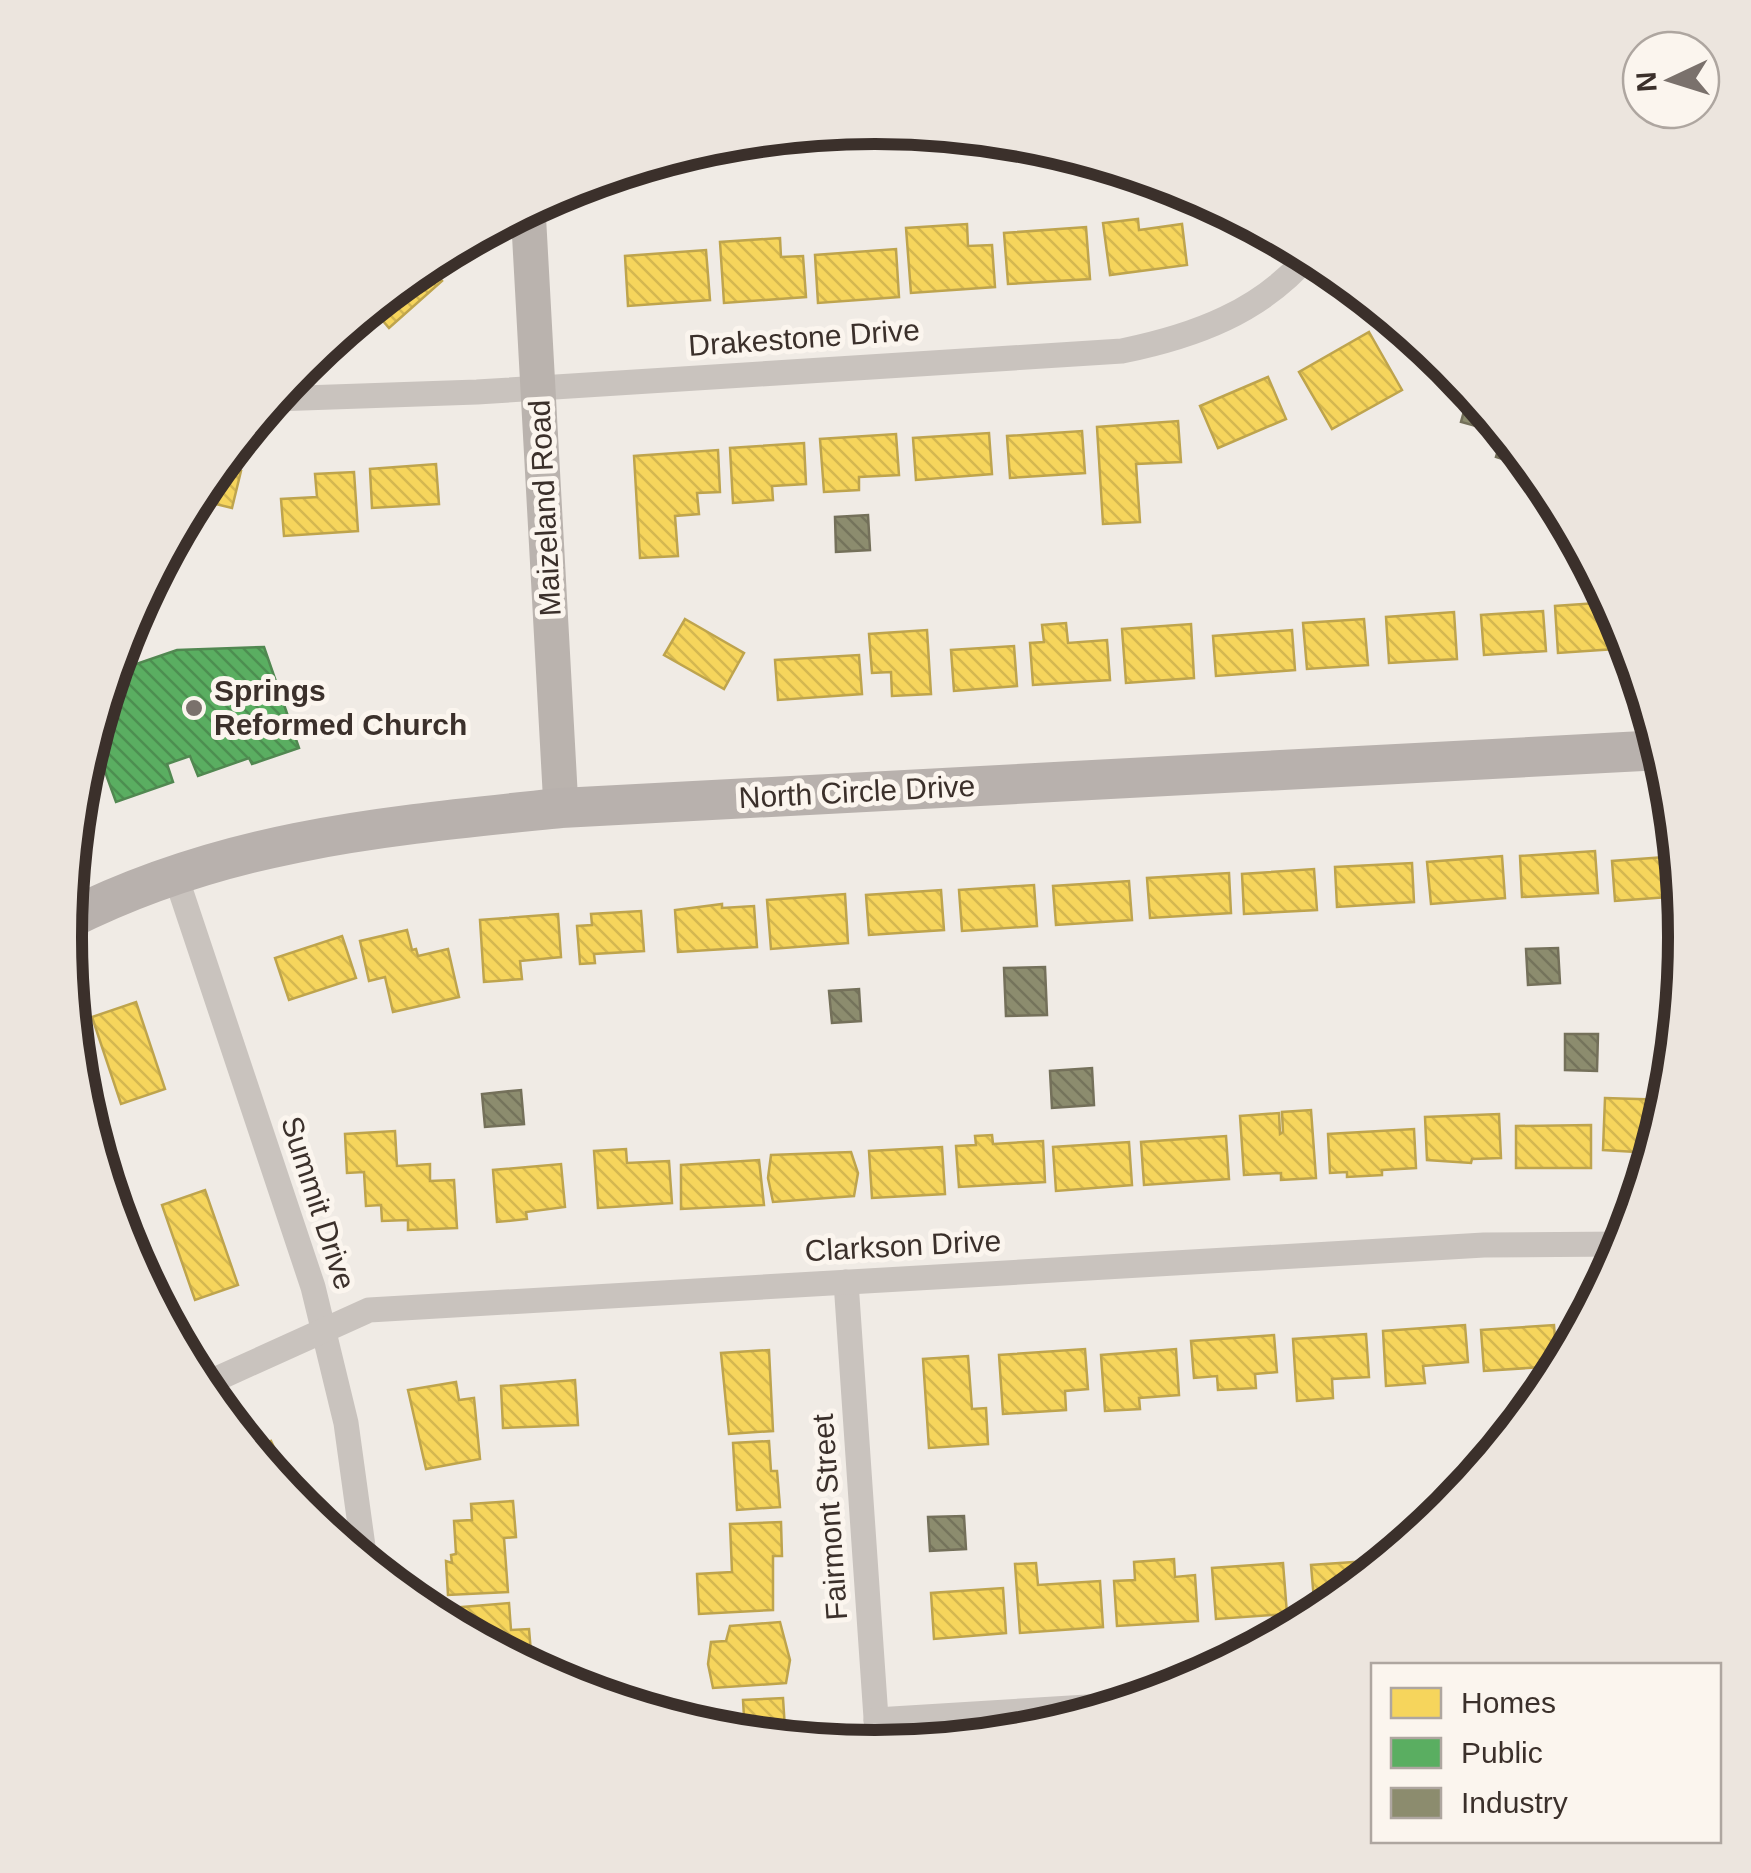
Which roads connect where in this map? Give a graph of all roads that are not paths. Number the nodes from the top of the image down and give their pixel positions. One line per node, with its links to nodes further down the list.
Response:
1 (529, 223): 3 (main road, Maizeland Road)
2 (1298, 266): 3 (street, Drakestone Drive)
3 (538, 387): 4 (street, Drakestone Drive); 6 (main road, Maizeland Road)
4 (295, 397)
5 (1646, 751): 6 (main road, North Circle Drive)
6 (561, 808): 7 (main road, North Circle Drive)
7 (175, 874): 8 (main road, North Circle Drive); 11 (street, Summit Drive)
8 (83, 913)
9 (1606, 1244): 10 (street, Clarkson Drive)
10 (846, 1282): 11 (street, Clarkson Drive); 15 (street, Fairmont Street)
11 (326, 1332): 12 (street, Clarkson Drive); 13 (street, Summit Drive)
12 (217, 1379)
13 (362, 1541)
14 (1050, 1709): 15 (street)
15 (876, 1720): 16 (street, Fairmont Street)
16 (877, 1730)

